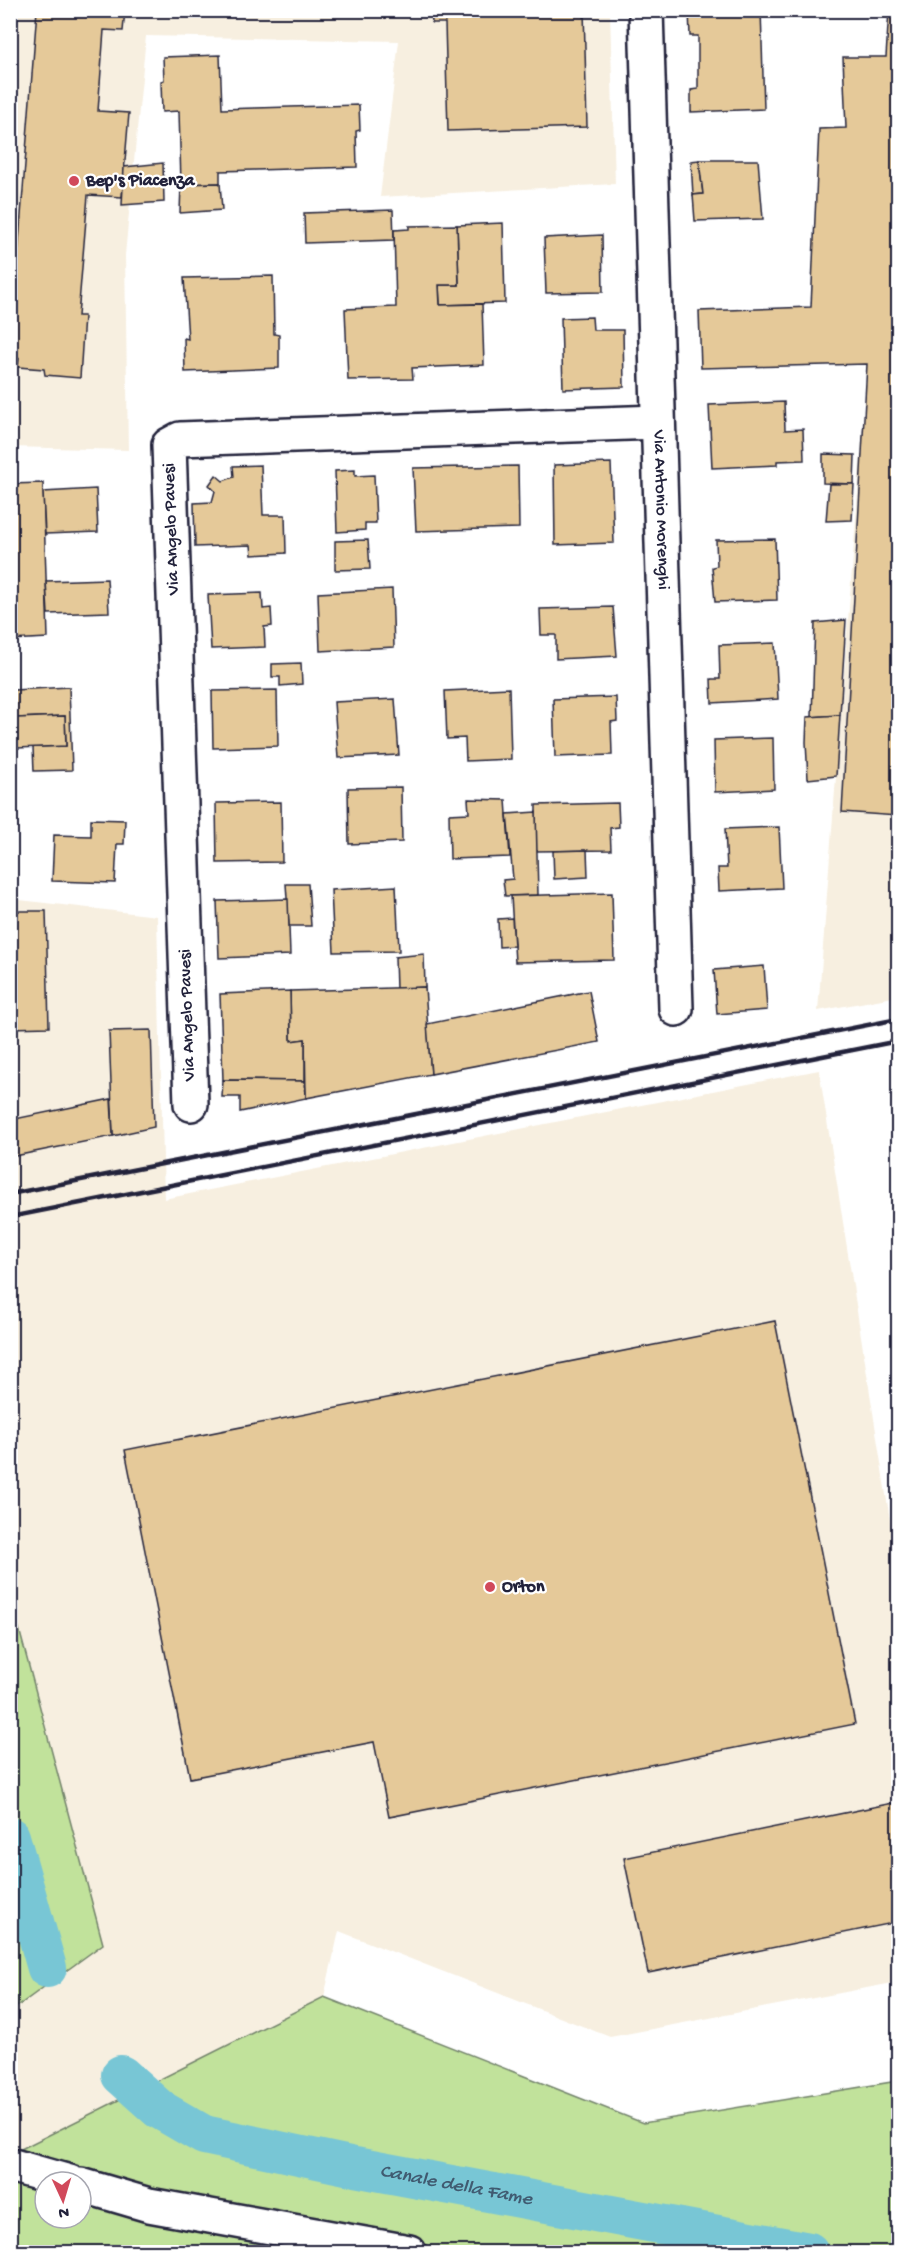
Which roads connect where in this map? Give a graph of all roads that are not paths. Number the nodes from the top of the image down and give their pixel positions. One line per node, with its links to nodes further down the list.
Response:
1 (646, 10): 2 (street, Via Antonio Morenghi)
2 (658, 422): 3 (street, Via Antonio Morenghi); 4 (street, Via Angelo Pavesi)
3 (676, 1009)
4 (191, 1104)
5 (10, 2165): 6 (street)
6 (33, 2172)
7 (93, 2189): 8 (street)
8 (409, 2253)

